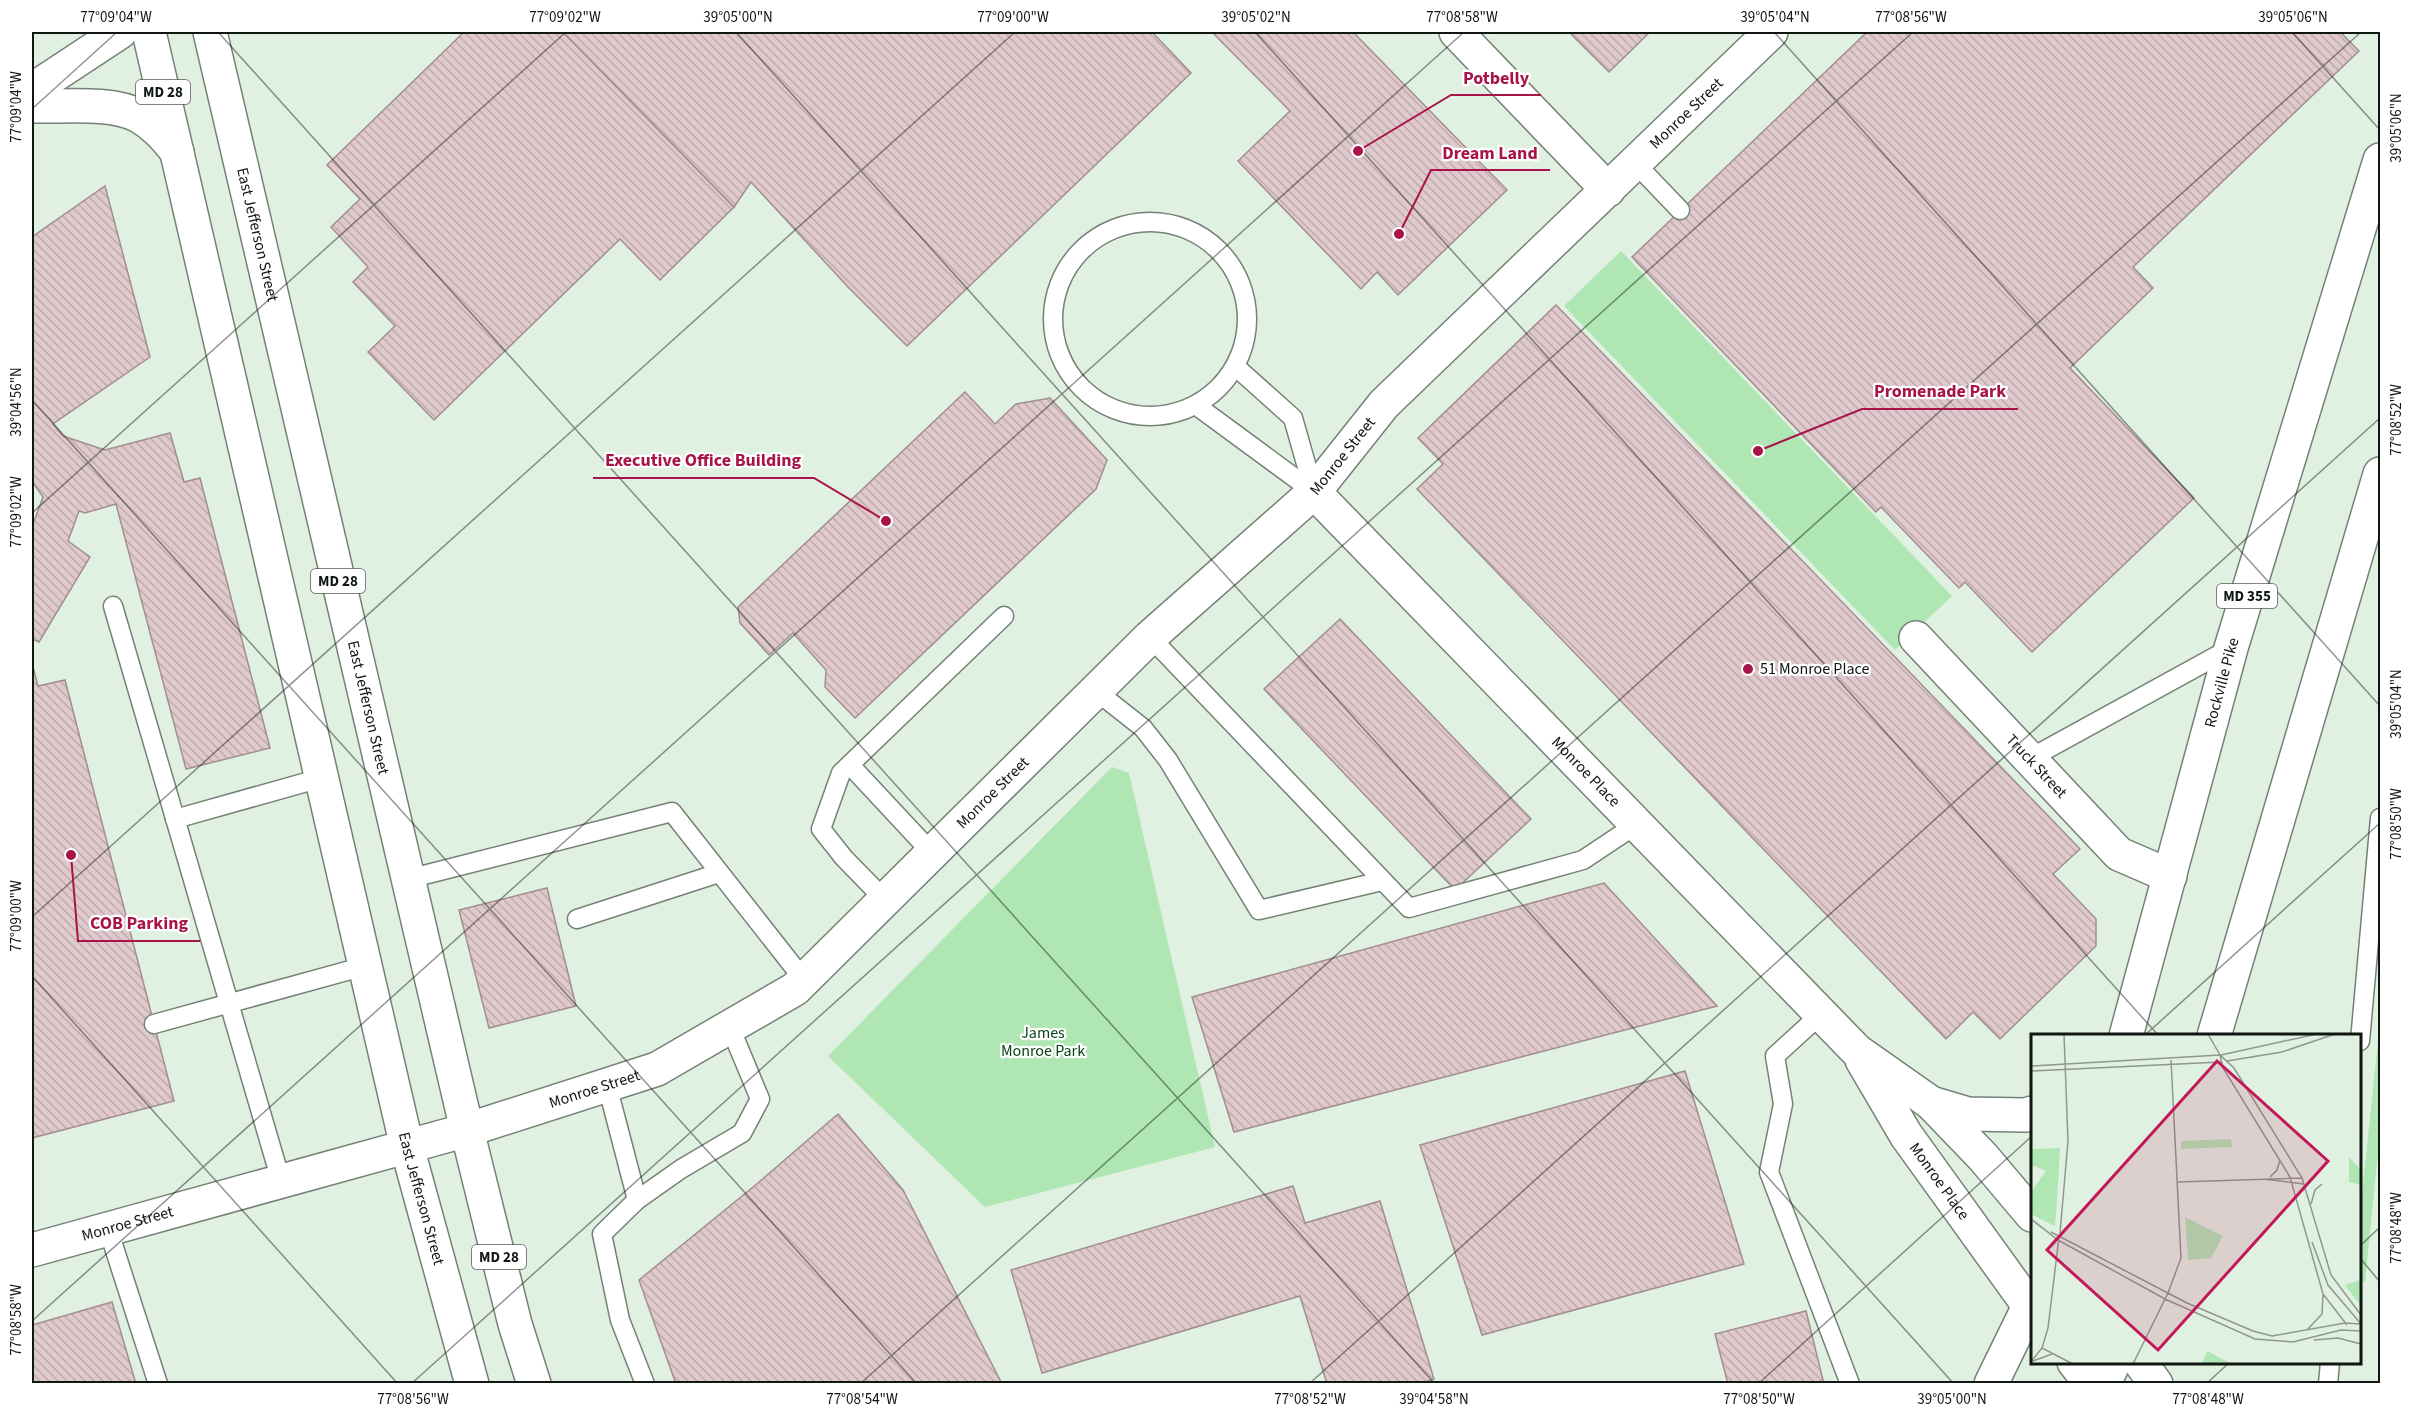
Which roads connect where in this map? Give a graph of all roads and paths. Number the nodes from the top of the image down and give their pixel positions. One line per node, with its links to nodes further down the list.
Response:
1 (120, 32): 6 (main road)
2 (149, 32): 8 (main road, East Jefferson Street / MD 28)
3 (210, 32): 32 (main road, East Jefferson Street / MD 28)
4 (1456, 32): 11 (main road)
5 (1759, 36): 10 (main road, Monroe Street)
6 (32, 90)
7 (32, 106): 8 (main road)
8 (177, 152): 25 (main road, East Jefferson Street / MD 28)
9 (2380, 160): 21 (main road, Rockville Pike / MD 355)
10 (1635, 163): 11 (main road, Monroe Street); 12 (lane)
11 (1608, 190): 16 (main road, Monroe Street)
12 (1680, 210)
13 (1236, 367): 14 (lane); 14 (lane); 16 (lane)
14 (1197, 406): 16 (lane)
15 (2380, 474): 43 (main road)
16 (1314, 492): 19 (main road, Monroe Street); 28 (main road, Monroe Place)
17 (112, 606): 27 (lane)
18 (1004, 616): 24 (lane)
19 (1150, 637): 22 (main road, Monroe Street); 33 (lane)
20 (1917, 638): 23 (main road, Truck Street)
21 (2231, 648): 23 (lane); 31 (main road, Rockville Pike / MD 355)
22 (1095, 691): 29 (main road, Monroe Street); 33 (lane)
23 (2029, 759): 31 (main road, Truck Street)
24 (850, 765): 29 (lane); 34 (lane)
25 (321, 778): 27 (lane); 36 (main road, East Jefferson Street / MD 28)
26 (2380, 818): 44 (lane)
27 (175, 819): 38 (lane)
28 (1637, 824): 33 (lane); 39 (main road, Monroe Place)
29 (932, 853): 34 (main road, Monroe Street)
30 (719, 873): 32 (lane); 35 (lane); 37 (lane)
31 (2170, 876): 42 (main road, Rockville Pike / MD 355)
32 (408, 879): 49 (main road, East Jefferson Street / MD 28)
33 (1382, 881)
34 (885, 900): 37 (main road, Monroe Street)
35 (577, 919)
36 (365, 966): 38 (lane); 50 (main road, East Jefferson Street / MD 28)
37 (804, 980): 41 (main road, Monroe Street)
38 (229, 1003): 40 (lane); 51 (lane)
39 (1821, 1014): 45 (main road, Monroe Place); 66 (lane)
40 (154, 1024)
41 (730, 1027): 46 (main road, Monroe Street); 52 (lane)
42 (2126, 1034)
43 (2214, 1034)
44 (2361, 1034)
45 (1857, 1051): 47 (main road, Monroe Place); 56 (main road, Monroe Place)
46 (607, 1085): 49 (main road, Monroe Street); 52 (lane)
47 (1931, 1103): 48 (main road); 53 (main road, Monroe Place)
48 (2031, 1113)
49 (467, 1130): 50 (main road, Monroe Street); 64 (main road, East Jefferson Street / MD 28)
50 (407, 1147): 51 (main road, Monroe Street); 63 (main road, East Jefferson Street / MD 28)
51 (281, 1181): 54 (main road, Monroe Street)
52 (637, 1200): 65 (lane)
53 (2031, 1214)
54 (108, 1229): 55 (main road, Monroe Street); 62 (lane)
55 (32, 1250)
56 (2031, 1304)
57 (2031, 1307): 67 (main road)
58 (2076, 1364): 68 (main road)
59 (2113, 1364): 69 (main road)
60 (2142, 1364): 70 (main road)
61 (2330, 1364): 71 (lane)
62 (158, 1383)
63 (472, 1383)
64 (534, 1383)
65 (645, 1383)
66 (1850, 1383)
67 (1991, 1383)
68 (2091, 1383)
69 (2104, 1383)
70 (2156, 1383)
71 (2328, 1383)

